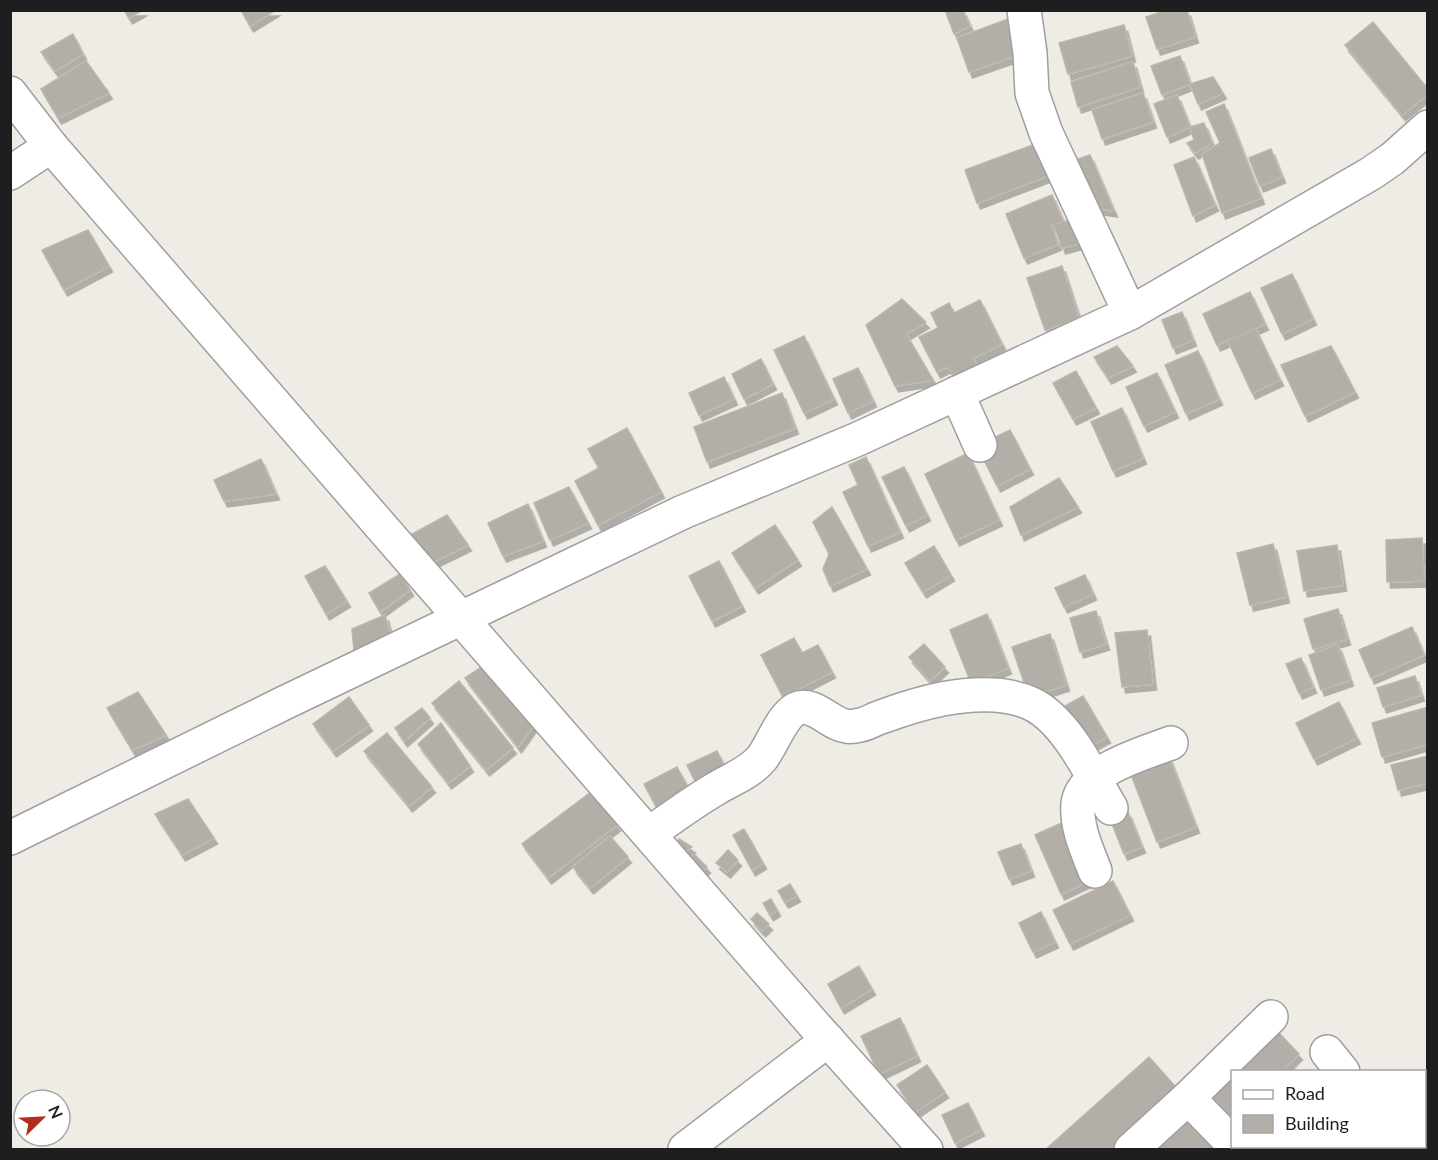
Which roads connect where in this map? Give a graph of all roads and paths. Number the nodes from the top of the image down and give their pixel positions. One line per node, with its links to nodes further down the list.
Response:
1 (1024, 10): 6 (street)
2 (10, 93): 4 (street)
3 (1428, 127): 6 (street)
4 (51, 146): 5 (street); 9 (street)
5 (10, 173)
6 (1130, 313): 7 (street)
7 (957, 393): 8 (street); 9 (street)
8 (980, 445)
9 (463, 618): 13 (street); 14 (street)
10 (1171, 744): 11 (street)
11 (1093, 778): 12 (street); 13 (street); 15 (street)
12 (1111, 808)
13 (649, 834): 17 (street)
14 (10, 838)
15 (1095, 871)
16 (1271, 1017): 18 (street)
17 (828, 1040): 20 (street); 21 (street)
18 (1188, 1098): 19 (street); 22 (street)
19 (1231, 1141)
20 (685, 1149)
21 (926, 1149)
22 (1131, 1149)

